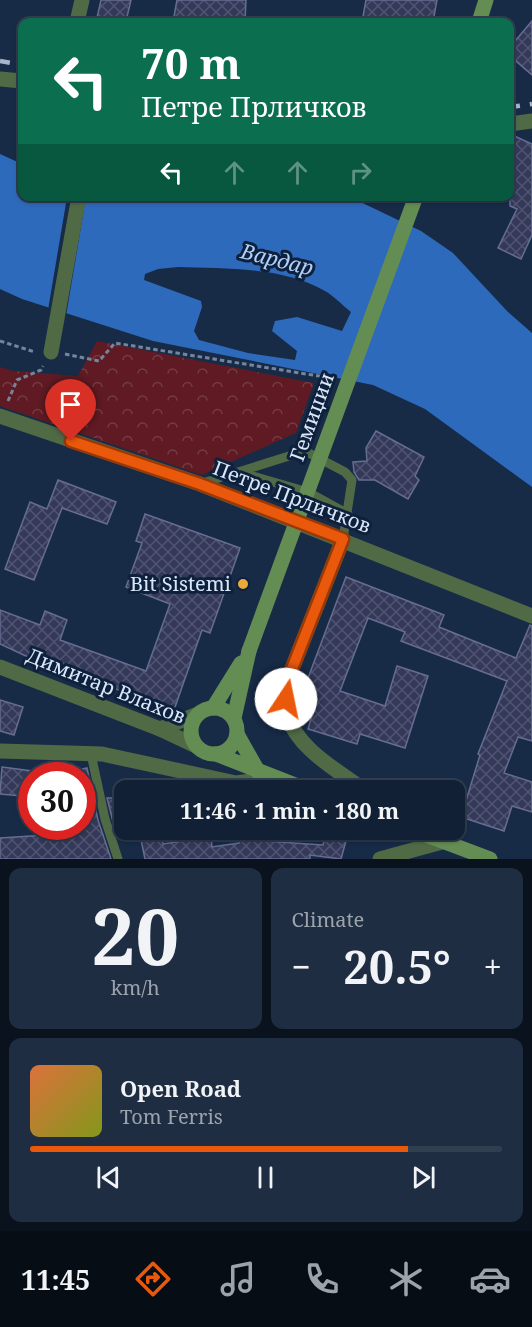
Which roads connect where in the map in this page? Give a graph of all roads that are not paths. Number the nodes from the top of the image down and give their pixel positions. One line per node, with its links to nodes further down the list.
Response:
1 (82, 0): 3 (street)
2 (486, 0): 4 (main road)
3 (78, 18)
4 (480, 18)
5 (0, 79): 6 (street)
6 (18, 81)
7 (532, 122): 8 (street)
8 (514, 124)
9 (78, 201): 11 (street)
10 (414, 201): 18 (main road, Гемиџии, bridge)
11 (51, 352)
12 (1, 417): 14 (street, Петре Прличков)
13 (242, 473): 14 (lane); 15 (lane); 15 (lane)
14 (200, 484): 16 (street, Петре Прличков)
15 (348, 514): 16 (lane)
16 (343, 539): 17 (street, Петре Прличков); 32 (street)
17 (532, 616)
18 (248, 652): 20 (main road); 22 (main road)
19 (0, 667): 23 (street, Димитар Влахов)
20 (213, 708): 21 (main road); 22 (main road)
21 (198, 714): 23 (street); 25 (main road)
22 (234, 718): 24 (main road)
23 (160, 729): 25 (street, Димитар Влахов)
24 (237, 734): 28 (main road); 29 (main road)
25 (196, 746): 28 (main road)
26 (0, 751): 27 (street)
27 (91, 754): 30 (street); 35 (lane)
28 (216, 754): 29 (main road)
29 (259, 773): 30 (main road)
30 (274, 778): 31 (main road)
31 (280, 780)
32 (351, 780)
33 (438, 840): 34 (main road)
34 (442, 842): 36 (street); 37 (main road)
35 (118, 859)
36 (380, 859)
37 (490, 859)

